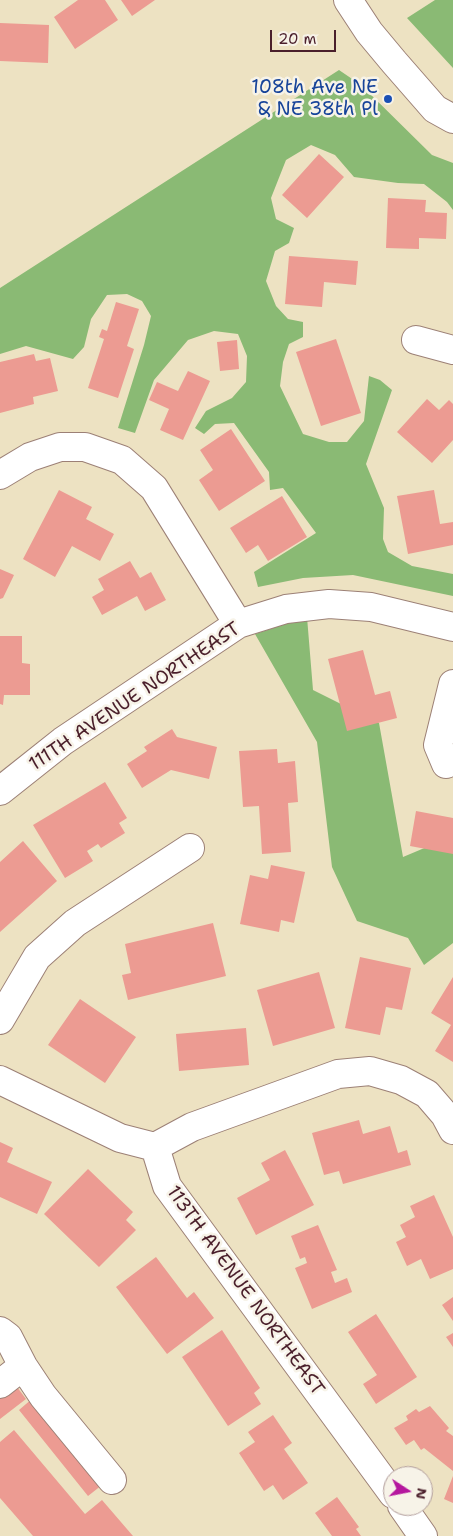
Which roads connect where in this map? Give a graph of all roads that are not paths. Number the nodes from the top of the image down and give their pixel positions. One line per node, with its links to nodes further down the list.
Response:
1 (348, 0): 2 (street)
2 (453, 120)
3 (416, 340): 4 (street)
4 (453, 350)
5 (0, 475): 6 (street)
6 (238, 624): 7 (street, 111TH AVENUE NORTHEAST); 10 (street, 111TH AVENUE NORTHEAST)
7 (453, 627)
8 (453, 684): 9 (street)
9 (446, 764)
10 (0, 791)
11 (190, 848): 12 (street)
12 (0, 1020)
13 (0, 1080): 15 (street)
14 (453, 1130): 15 (street)
15 (155, 1147): 20 (street, 113TH AVENUE NORTHEAST)
16 (0, 1331): 17 (street)
17 (23, 1366): 18 (street); 19 (street)
18 (0, 1384)
19 (112, 1480)
20 (383, 1480)
21 (409, 1516): 22 (street)
22 (423, 1536)

